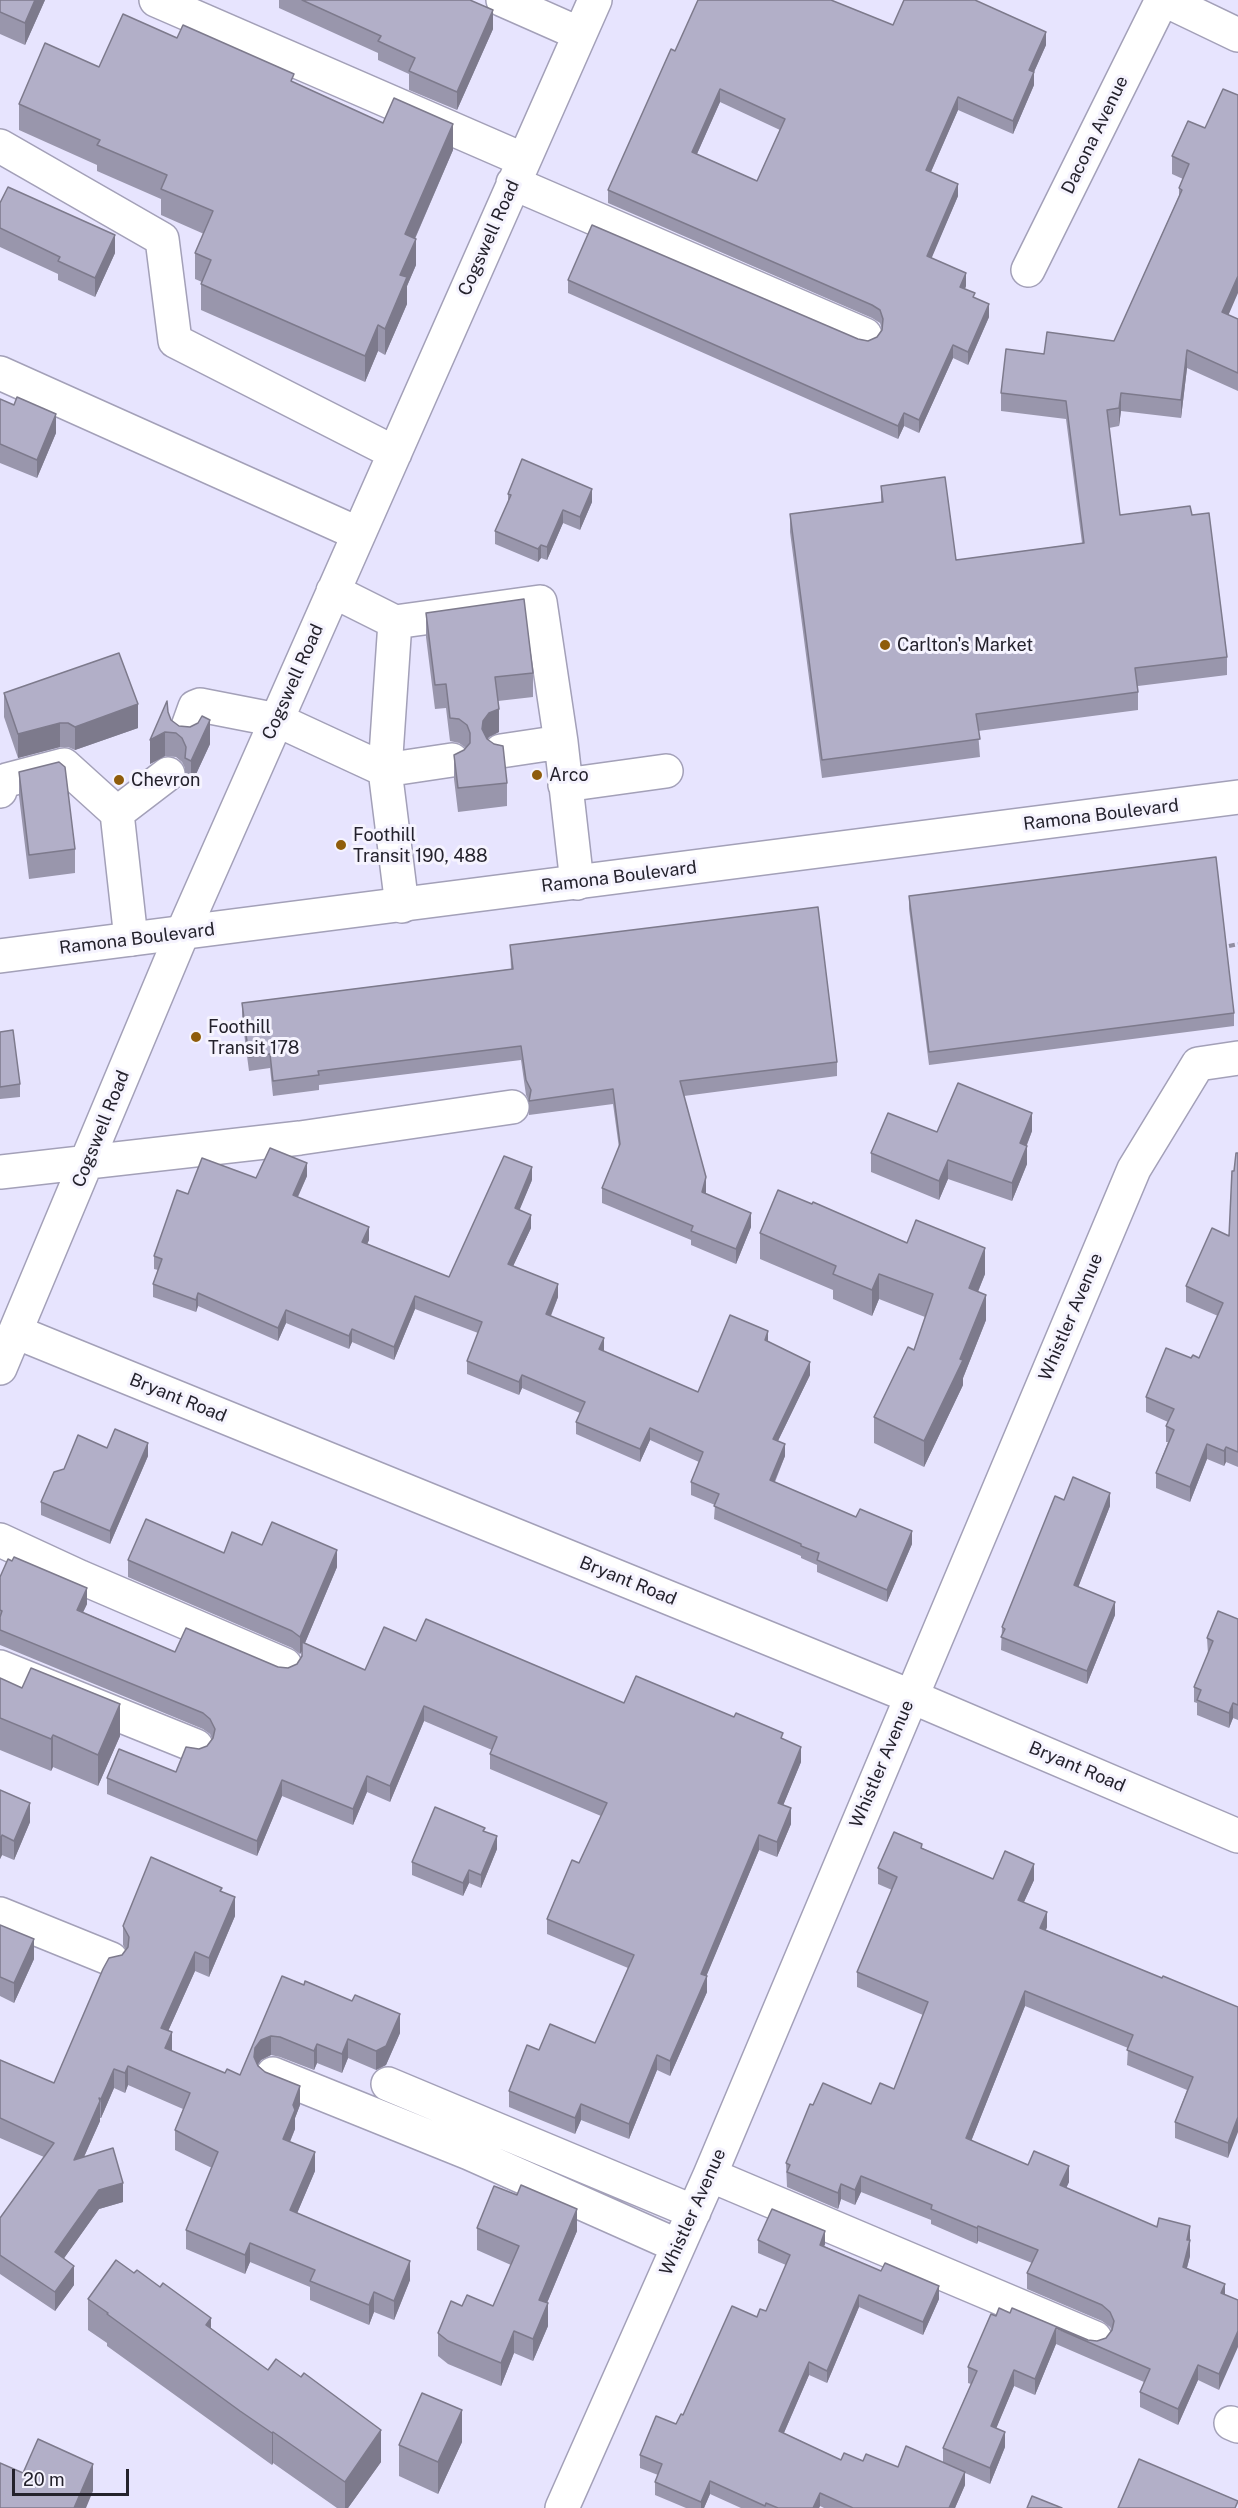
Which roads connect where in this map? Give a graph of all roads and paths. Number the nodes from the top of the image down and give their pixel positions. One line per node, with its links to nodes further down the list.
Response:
1 (156, 0): 8 (street)
2 (503, 0): 5 (street)
3 (595, 0): 5 (street, Cogswell Road)
4 (1163, 0): 6 (street); 9 (street, Dacona Avenue)
5 (580, 34): 8 (street, Cogswell Road)
6 (1238, 35)
7 (0, 146): 12 (street)
8 (519, 171): 10 (street); 12 (street, Cogswell Road)
9 (1028, 270)
10 (865, 335)
11 (0, 373): 13 (street)
12 (395, 453): 13 (street, Cogswell Road)
13 (359, 534): 14 (street, Cogswell Road)
14 (333, 591): 15 (street); 16 (street, Cogswell Road)
15 (395, 622): 18 (street); 21 (street)
16 (277, 720): 17 (street); 21 (street); 30 (street, Cogswell Road)
17 (186, 732)
18 (561, 742): 19 (street); 24 (street)
19 (501, 752)
20 (452, 760): 21 (street)
21 (385, 770): 29 (street)
22 (666, 771): 24 (street)
23 (168, 774): 27 (street)
24 (565, 785): 28 (street)
25 (0, 791): 27 (street)
26 (1238, 797): 28 (street, Ramona Boulevard)
27 (117, 813): 31 (street)
28 (577, 883): 29 (street, Ramona Boulevard)
29 (402, 906): 30 (street, Ramona Boulevard)
30 (182, 934): 31 (street, Ramona Boulevard); 37 (street, Cogswell Road)
31 (131, 939): 34 (street, Ramona Boulevard)
32 (1238, 944): 33 (path)
33 (1229, 945)
34 (0, 956)
35 (1238, 1058): 44 (street, Whistler Avenue)
36 (512, 1107): 37 (street)
37 (88, 1161): 38 (street); 39 (street, Cogswell Road)
38 (0, 1172)
39 (16, 1332): 40 (street, Cogswell Road); 44 (street, Bryant Road)
40 (0, 1368)
41 (0, 1540): 42 (street)
42 (285, 1665)
43 (0, 1666): 45 (street)
44 (910, 1696): 46 (street, Bryant Road); 51 (street, Whistler Avenue)
45 (196, 1746)
46 (1238, 1836)
47 (0, 1914): 48 (street)
48 (111, 1959)
49 (273, 2074): 53 (street)
50 (388, 2084): 52 (street)
51 (710, 2175): 52 (street, Whistler Avenue); 54 (street)
52 (694, 2212): 53 (street, Whistler Avenue)
53 (678, 2246): 55 (street, Whistler Avenue)
54 (1095, 2338)
55 (562, 2508)

